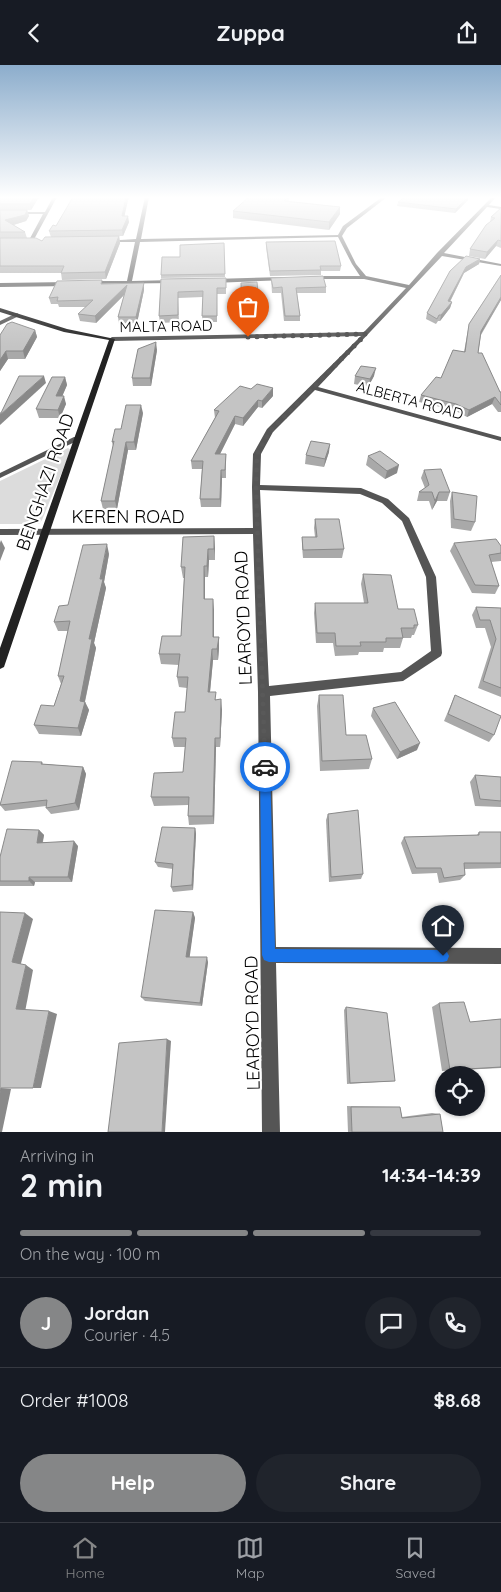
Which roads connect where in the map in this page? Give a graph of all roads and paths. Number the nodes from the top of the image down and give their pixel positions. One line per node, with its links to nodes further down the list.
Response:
1 (137, 247): 11 (street)
2 (345, 247): 6 (street)
3 (446, 247): 4 (street, LEAROYD ROAD)
4 (439, 254): 5 (street); 13 (street, LEAROYD ROAD)
5 (501, 265)
6 (364, 277): 8 (street); 13 (street)
7 (295, 279): 10 (street)
8 (305, 279)
9 (178, 281): 11 (street)
10 (207, 281)
11 (129, 283): 12 (street)
12 (0, 285)
13 (409, 287): 17 (street, LEAROYD ROAD)
14 (0, 310): 15 (street, MALTA ROAD)
15 (17, 315): 16 (street); 18 (street, MALTA ROAD)
16 (0, 323)
17 (366, 334): 18 (street, MALTA ROAD); 19 (street, LEAROYD ROAD)
18 (112, 339): 20 (street, BENGHAZI ROAD)
19 (312, 387): 21 (street, ALBERTA ROAD); 23 (street, LEAROYD ROAD)
20 (77, 439): 22 (street); 26 (street, BENGHAZI ROAD)
21 (501, 439)
22 (0, 476)
23 (256, 487): 24 (street, LEAROYD ROAD); 28 (street)
24 (257, 531): 26 (street, KEREN ROAD); 28 (street, LEAROYD ROAD)
25 (0, 532): 26 (street, KEREN ROAD)
26 (44, 533): 27 (street, BENGHAZI ROAD)
27 (0, 664)
28 (264, 691): 29 (street, LEAROYD ROAD)
29 (269, 955): 30 (street); 31 (street, LEAROYD ROAD)
30 (501, 956)
31 (270, 1132)

